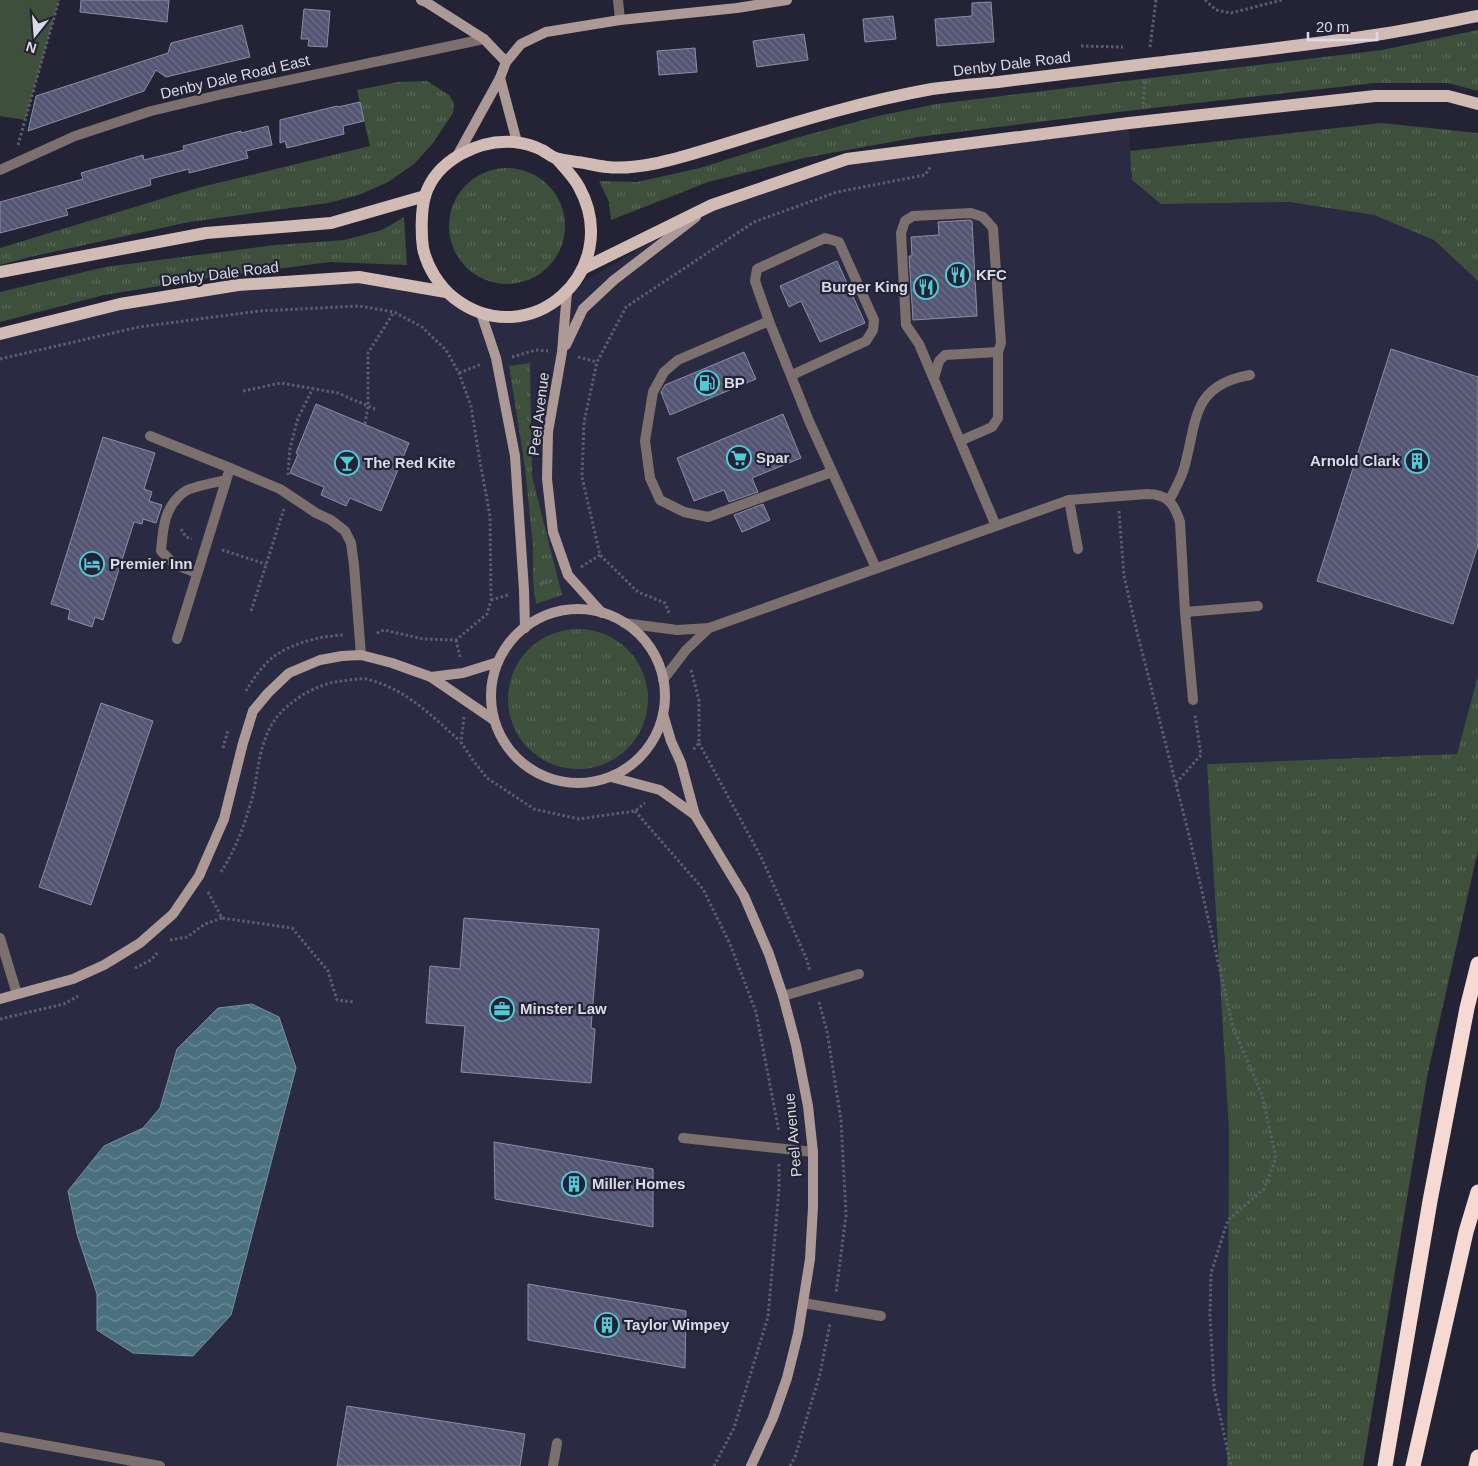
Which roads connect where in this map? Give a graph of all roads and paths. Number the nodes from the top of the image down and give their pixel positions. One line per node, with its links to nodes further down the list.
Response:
1 (59, 0): 23 (path)
2 (421, 0): 11 (street)
3 (618, 0): 10 (street)
4 (787, 0): 8 (street)
5 (1156, 0): 15 (path)
6 (1206, 0): 7 (path)
7 (1282, 0)
8 (736, 4): 10 (street)
9 (1478, 16): 15 (main road, Denby Dale Road)
10 (620, 20): 14 (street)
11 (484, 39): 14 (street); 23 (street, Denby Dale Road East)
12 (1081, 46): 13 (path)
13 (1130, 47)
14 (506, 62): 16 (street)
15 (1147, 64): 18 (path); 22 (main road, Denby Dale Road)
16 (500, 78): 19 (street); 21 (street)
17 (1478, 104): 18 (main road, Denby Dale Road)
18 (1140, 122): 20 (main road, Denby Dale Road)
19 (517, 142): 21 (main road, Denby Dale Road); 22 (main road, Denby Dale Road)
20 (944, 147): 26 (main road, Denby Dale Road); 39 (path)
21 (457, 156): 25 (main road, Denby Dale Road)
22 (556, 158): 27 (main road, Denby Dale Road)
23 (13, 164): 24 (street, Denby Dale Road East)
24 (0, 170)
25 (425, 196): 28 (main road); 29 (main road, Denby Dale Road)
26 (712, 205): 27 (main road, Denby Dale Road); 35 (street)
27 (584, 268): 30 (main road, Denby Dale Road)
28 (0, 272)
29 (446, 292): 32 (main road, Denby Dale Road); 34 (main road, Denby Dale Road)
30 (567, 292): 32 (main road, Denby Dale Road); 35 (street, Peel Avenue)
31 (394, 312): 38 (path); 40 (path); 46 (path)
32 (481, 313): 37 (street, Peel Avenue)
33 (769, 322): 41 (street); 41 (street); 52 (street)
34 (0, 334)
35 (562, 352): 37 (path); 39 (path); 63 (street, Peel Avenue)
36 (998, 352): 43 (street); 43 (street); 50 (street)
37 (496, 358): 40 (path); 64 (street, Peel Avenue)
38 (0, 359)
39 (597, 362): 60 (path)
40 (459, 374): 65 (path)
41 (792, 375): 52 (street)
42 (1250, 375): 57 (street)
43 (934, 378): 50 (street)
44 (312, 388): 45 (path); 46 (path); 54 (path)
45 (243, 391)
46 (368, 406): 47 (path); 48 (path)
47 (375, 409)
48 (365, 424)
49 (150, 436): 51 (street)
50 (960, 441): 58 (street)
51 (230, 468): 53 (street); 54 (street)
52 (832, 472): 61 (street)
53 (226, 481): 62 (street); 62 (street)
54 (286, 494): 67 (path); 76 (street)
55 (1118, 496): 56 (street); 57 (street); 90 (path)
56 (1069, 500): 58 (street); 59 (street)
57 (1169, 501): 68 (street)
58 (996, 526): 61 (street)
59 (1078, 549)
60 (600, 555): 63 (path); 73 (path)
61 (876, 568): 72 (street)
62 (197, 573): 74 (street)
63 (568, 575): 64 (path); 69 (street, Peel Avenue)
64 (524, 590): 65 (path); 71 (street, Peel Avenue)
65 (491, 600): 78 (path)
66 (1258, 606): 68 (street)
67 (251, 611)
68 (1185, 612): 81 (street)
69 (602, 613): 70 (street); 71 (street)
70 (624, 623): 73 (street); 80 (street)
71 (525, 628): 77 (street)
72 (709, 628): 73 (street); 75 (street)
73 (677, 630)
74 (177, 638)
75 (686, 650): 80 (street); 88 (path)
76 (360, 655): 79 (street); 100 (street)
77 (498, 662): 78 (street); 84 (street)
78 (463, 673): 79 (street)
79 (431, 678): 82 (street)
80 (664, 680): 83 (street)
81 (1193, 700): 90 (path)
82 (466, 701): 84 (street); 86 (path)
83 (663, 714): 88 (street, Peel Avenue); 89 (street)
84 (494, 720): 89 (street)
85 (228, 729): 87 (path)
86 (461, 742): 91 (path); 93 (path)
87 (221, 755)
88 (681, 763): 92 (street, Peel Avenue)
89 (611, 777): 91 (street, Peel Avenue)
90 (1176, 783): 115 (path)
91 (660, 790): 92 (street, Peel Avenue)
92 (695, 815): 101 (street, Peel Avenue)
93 (218, 875)
94 (207, 892): 95 (path)
95 (222, 918): 97 (path); 103 (path)
96 (0, 938): 100 (street)
97 (167, 941)
98 (1478, 964): 116 (highway)
99 (859, 974): 101 (street)
100 (17, 994): 102 (street)
101 (783, 996): 105 (street, Peel Avenue)
102 (0, 999)
103 (354, 1002)
104 (682, 1138): 105 (street)
105 (813, 1152): 107 (street, Peel Avenue)
106 (1478, 1192): 117 (highway)
107 (803, 1303): 108 (street); 114 (street, Peel Avenue)
108 (881, 1316)
109 (0, 1436): 112 (street)
110 (556, 1443): 113 (street)
111 (1478, 1457): 118 (highway)
112 (160, 1466)
113 (553, 1466)
114 (751, 1466)
115 (1231, 1466)
116 (1385, 1466)
117 (1413, 1466)
118 (1476, 1466)

